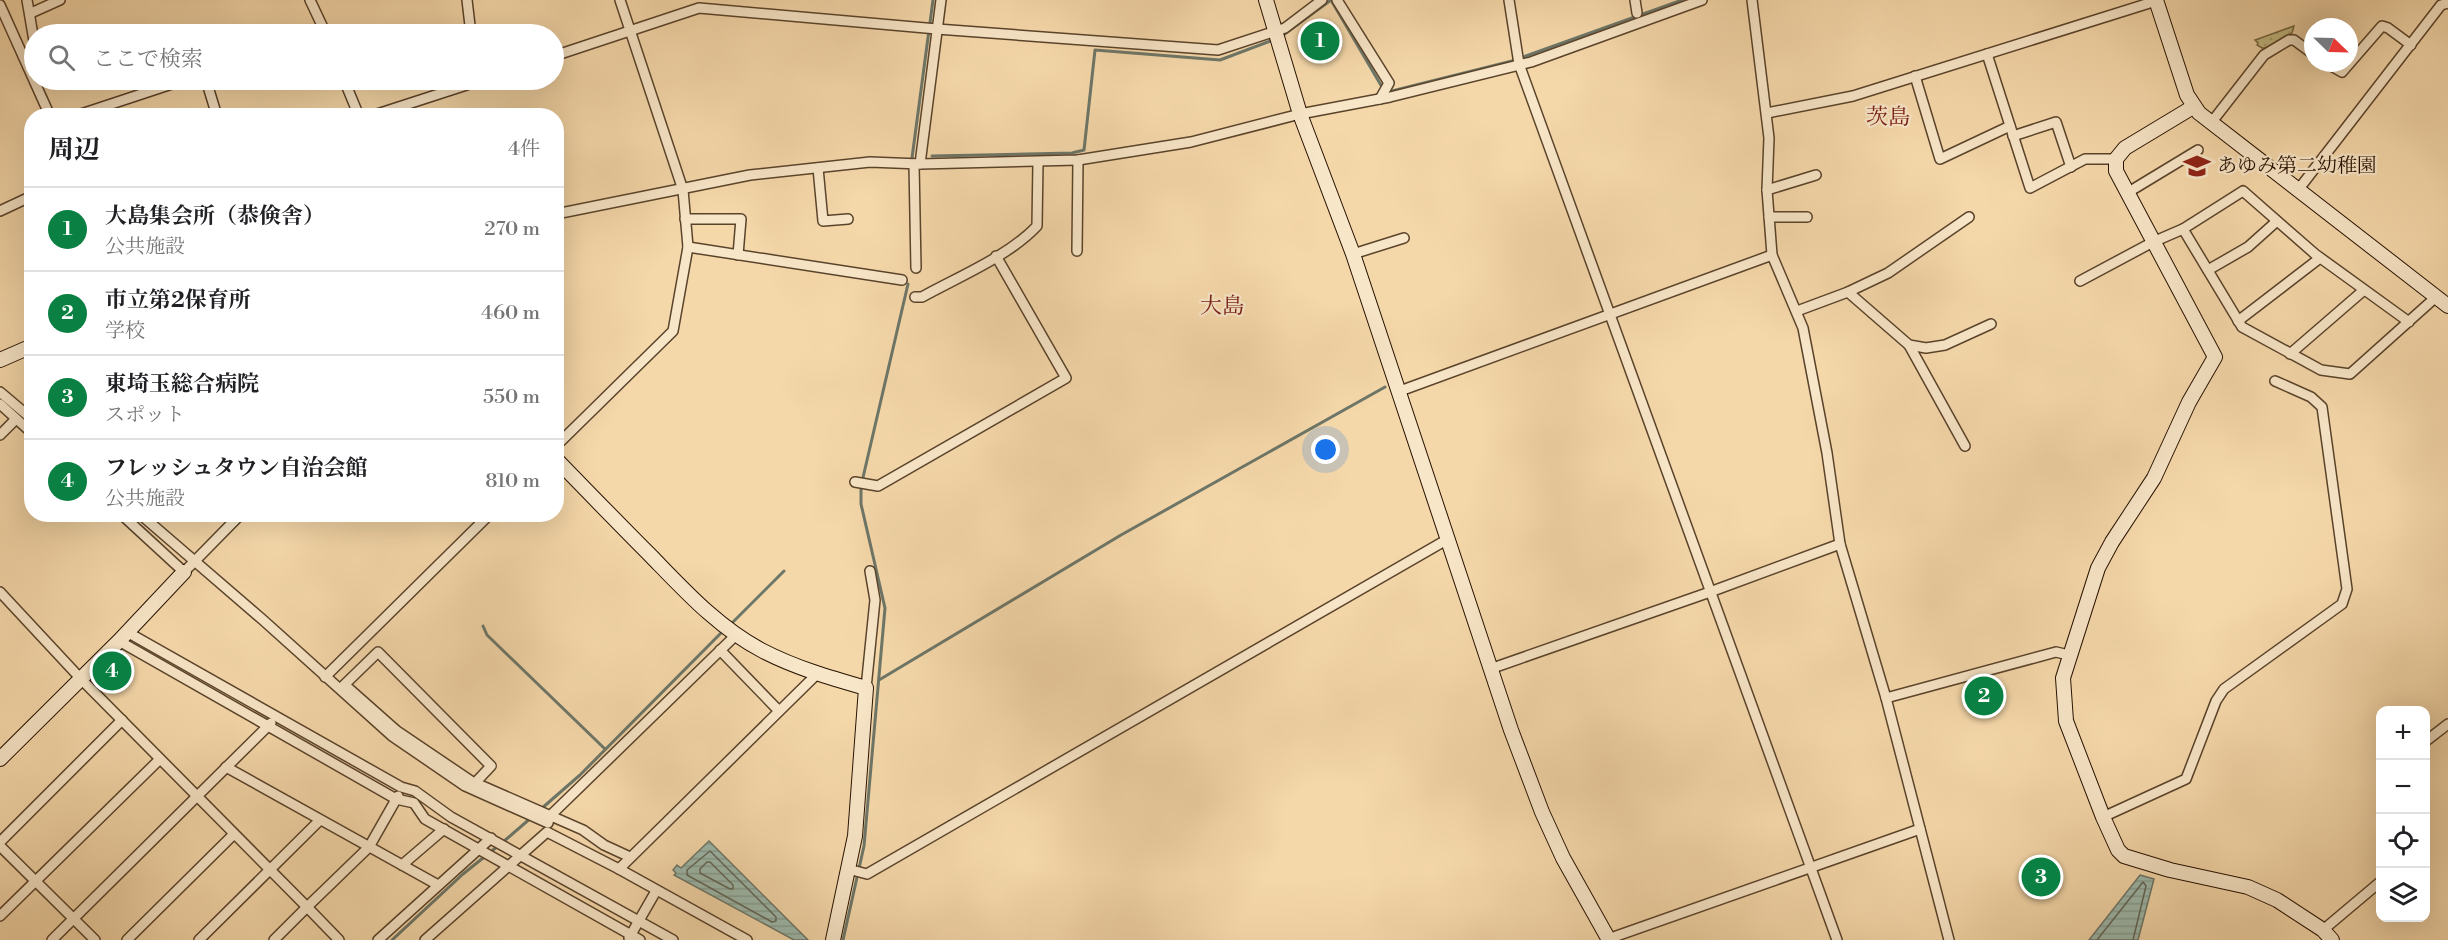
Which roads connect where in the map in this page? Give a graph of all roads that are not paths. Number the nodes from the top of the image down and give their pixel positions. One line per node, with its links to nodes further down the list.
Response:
1 (27, 0): 17 (street)
2 (60, 0): 17 (street)
3 (310, 0): 20 (street)
4 (467, 0): 21 (street)
5 (620, 0): 23 (street)
6 (941, 0): 22 (street)
7 (1266, 0): 24 (street)
8 (1322, 0): 24 (street)
9 (1337, 0): 39 (street)
10 (1509, 0): 31 (street)
11 (1635, 0): 18 (street)
12 (1702, 0): 31 (street)
13 (1752, 0): 47 (street)
14 (2156, 0): 28 (street); 41 (street)
15 (2448, 3): 25 (street)
16 (0, 5): 30 (street)
17 (31, 13): 19 (street)
18 (1637, 13)
19 (32, 24)
20 (320, 24)
21 (470, 24)
22 (937, 29): 23 (street); 24 (street); 55 (street)
23 (631, 31): 27 (street); 59 (street)
24 (1275, 32): 48 (street)
25 (2411, 45): 29 (street); 61 (street)
26 (2304, 47): 49 (street)
27 (564, 53)
28 (1987, 54): 32 (street); 50 (street)
29 (2358, 54)
30 (24, 58)
31 (1519, 64): 39 (street); 92 (street)
32 (1915, 76): 47 (street); 50 (street)
33 (39, 90): 40 (street)
34 (42, 90): 40 (street)
35 (154, 90): 43 (street)
36 (209, 90): 44 (street)
37 (348, 90): 45 (street)
38 (449, 90): 46 (street)
39 (1380, 99): 48 (street)
40 (44, 102): 42 (street)
41 (2193, 107): 49 (street); 52 (street)
42 (47, 108)
43 (99, 108)
44 (215, 108)
45 (356, 108)
46 (395, 108)
47 (1767, 113): 60 (street)
48 (1300, 114): 53 (street); 77 (street)
49 (2211, 123): 61 (street)
50 (2012, 131): 56 (street); 56 (street)
51 (2198, 150): 62 (street)
52 (2116, 159): 56 (street); 62 (street)
53 (1078, 160): 54 (street); 76 (street)
54 (1038, 162): 55 (street); 80 (street)
55 (917, 164): 57 (street); 82 (street)
56 (2070, 167)
57 (818, 168): 59 (street); 70 (street)
58 (1816, 175): 60 (street)
59 (683, 190): 65 (street); 69 (street)
60 (1767, 190): 66 (street)
61 (2298, 190): 89 (street)
62 (2127, 193): 74 (street)
63 (24, 200): 64 (street)
64 (0, 211)
65 (564, 212)
66 (1769, 217): 67 (street); 79 (street)
67 (1807, 217)
68 (1969, 217): 87 (street)
69 (685, 219): 75 (street); 78 (street)
70 (848, 219)
71 (2277, 221): 72 (street); 81 (street); 83 (street)
72 (2183, 229): 74 (street); 83 (street)
73 (1404, 238): 77 (street)
74 (2153, 242): 85 (street); 125 (street)
75 (688, 247): 78 (street); 108 (street)
76 (1077, 251)
77 (1353, 254): 101 (street)
78 (738, 255): 84 (street)
79 (1772, 255): 91 (street); 92 (street)
80 (996, 256): 88 (street); 111 (street)
81 (2320, 258): 86 (street); 93 (street)
82 (916, 268)
83 (2208, 270): 93 (street)
84 (902, 280)
85 (2080, 281)
86 (2364, 290): 94 (street); 98 (street)
87 (1848, 292): 91 (street); 96 (street)
88 (915, 297)
89 (2436, 297): 90 (street); 94 (street)
90 (2448, 306)
91 (1797, 311): 117 (street)
92 (1609, 314): 101 (street); 121 (street)
93 (2238, 321): 98 (street)
94 (2409, 322): 98 (street)
95 (1990, 324): 96 (street)
96 (1909, 345): 109 (street)
97 (24, 349): 99 (street)
98 (2290, 354)
99 (1, 357)
100 (2275, 381): 147 (street)
101 (1400, 391): 116 (street)
102 (0, 392): 104 (street)
103 (0, 404): 105 (street)
104 (24, 412)
105 (16, 419): 106 (street); 107 (street)
106 (24, 426)
107 (0, 435)
108 (564, 438)
109 (1965, 446)
110 (564, 467): 122 (street)
111 (855, 482)
112 (131, 522): 118 (street)
113 (148, 522): 118 (street)
114 (233, 522): 118 (street)
115 (482, 522): 128 (street)
116 (1448, 539): 126 (street); 164 (street)
117 (1840, 544): 121 (street); 132 (street)
118 (189, 566): 123 (street); 128 (street)
119 (870, 571): 131 (street)
120 (0, 592): 129 (street)
121 (1710, 592): 126 (street); 162 (street)
122 (736, 634): 124 (street); 127 (street)
123 (123, 637): 129 (street); 134 (street); 137 (street)
124 (720, 650): 133 (street); 150 (street)
125 (2069, 655): 132 (street); 147 (street)
126 (1490, 669): 176 (street)
127 (817, 674): 131 (street); 133 (street)
128 (325, 677): 130 (street)
129 (81, 679): 135 (street); 139 (street)
130 (342, 687): 142 (street); 142 (street); 150 (street)
131 (866, 688): 164 (street)
132 (1886, 698): 152 (street)
133 (780, 711): 159 (street)
134 (276, 717): 137 (street); 143 (street)
135 (122, 720): 140 (street); 155 (street)
136 (2448, 724): 138 (street)
137 (267, 726): 141 (street); 145 (street)
138 (2430, 738)
139 (0, 759)
140 (160, 759): 144 (street); 166 (street)
141 (226, 766): 144 (street); 149 (street)
142 (475, 783): 150 (street)
143 (401, 787): 145 (street); 146 (street)
144 (197, 796): 153 (street); 172 (street)
145 (396, 799): 148 (street); 156 (street)
146 (434, 803): 148 (street); 154 (street)
147 (2109, 814): 174 (street)
148 (425, 819): 151 (street)
149 (320, 820): 156 (street); 165 (street)
150 (548, 823): 158 (street); 159 (street); 163 (street)
151 (444, 828): 157 (street); 160 (street)
152 (1920, 829): 162 (street); 190 (street)
153 (234, 834): 165 (street); 179 (street)
154 (491, 838): 157 (street); 158 (street)
155 (0, 844): 166 (street)
156 (369, 847): 160 (street); 170 (street)
157 (480, 849): 161 (street); 167 (street)
158 (522, 854): 161 (street); 173 (street)
159 (630, 857): 163 (street)
160 (402, 865): 167 (street)
161 (510, 866): 175 (street); 184 (street)
162 (1810, 866): 176 (street); 189 (street)
163 (619, 869): 169 (street)
164 (848, 869): 188 (street)
165 (270, 870): 170 (street); 180 (street)
166 (36, 881): 171 (street); 172 (street)
167 (438, 885): 183 (street)
168 (2376, 886): 174 (street)
169 (656, 891): 173 (street); 187 (street)
170 (308, 908): 181 (street); 182 (street)
171 (0, 916)
172 (73, 919): 177 (street); 178 (street)
173 (639, 921): 175 (street); 186 (street)
174 (2328, 931)
175 (630, 937): 185 (street)
176 (1608, 939)
177 (52, 940)
178 (94, 940)
179 (127, 940)
180 (199, 940)
181 (274, 940)
182 (339, 940)
183 (378, 940)
184 (425, 940)
185 (640, 940)
186 (673, 940)
187 (747, 940)
188 (833, 940)
189 (1837, 940)
190 (1949, 940)

